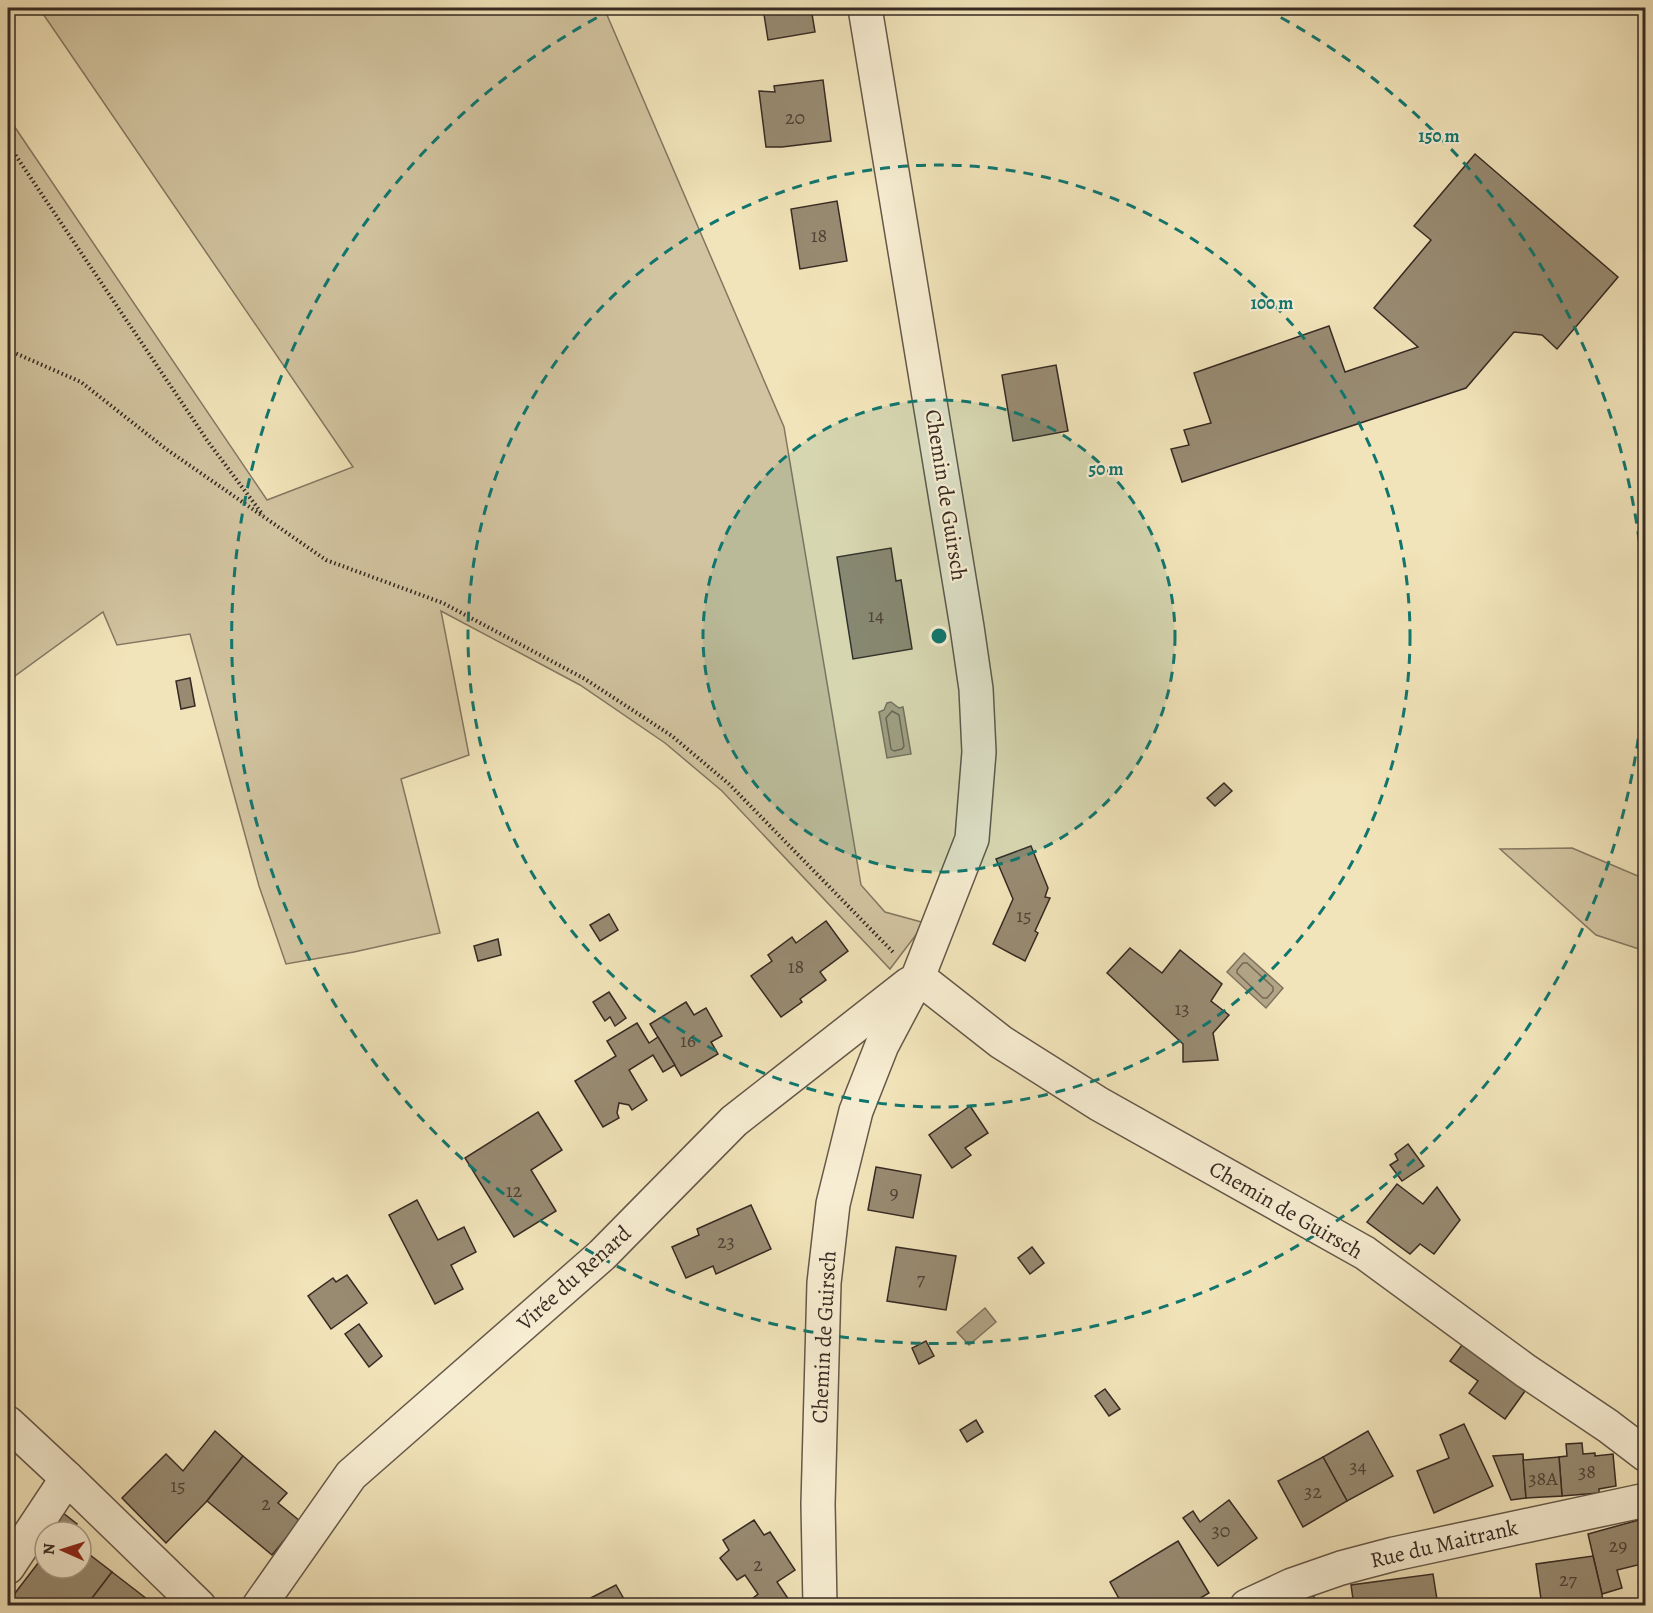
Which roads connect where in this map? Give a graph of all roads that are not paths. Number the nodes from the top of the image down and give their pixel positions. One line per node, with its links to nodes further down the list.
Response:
1 (865, 8): 2 (street, Chemin de Guirsch)
2 (918, 977): 4 (street, Chemin de Guirsch); 9 (street, Virée du Renard); 10 (street, Chemin de Guirsch)
3 (8, 1423): 5 (street)
4 (1646, 1455)
5 (67, 1478): 7 (street); 8 (street)
6 (1646, 1500): 11 (street, Rue du Maitrank)
7 (8, 1567)
8 (199, 1605)
9 (259, 1605)
10 (820, 1605)
11 (1247, 1605)

